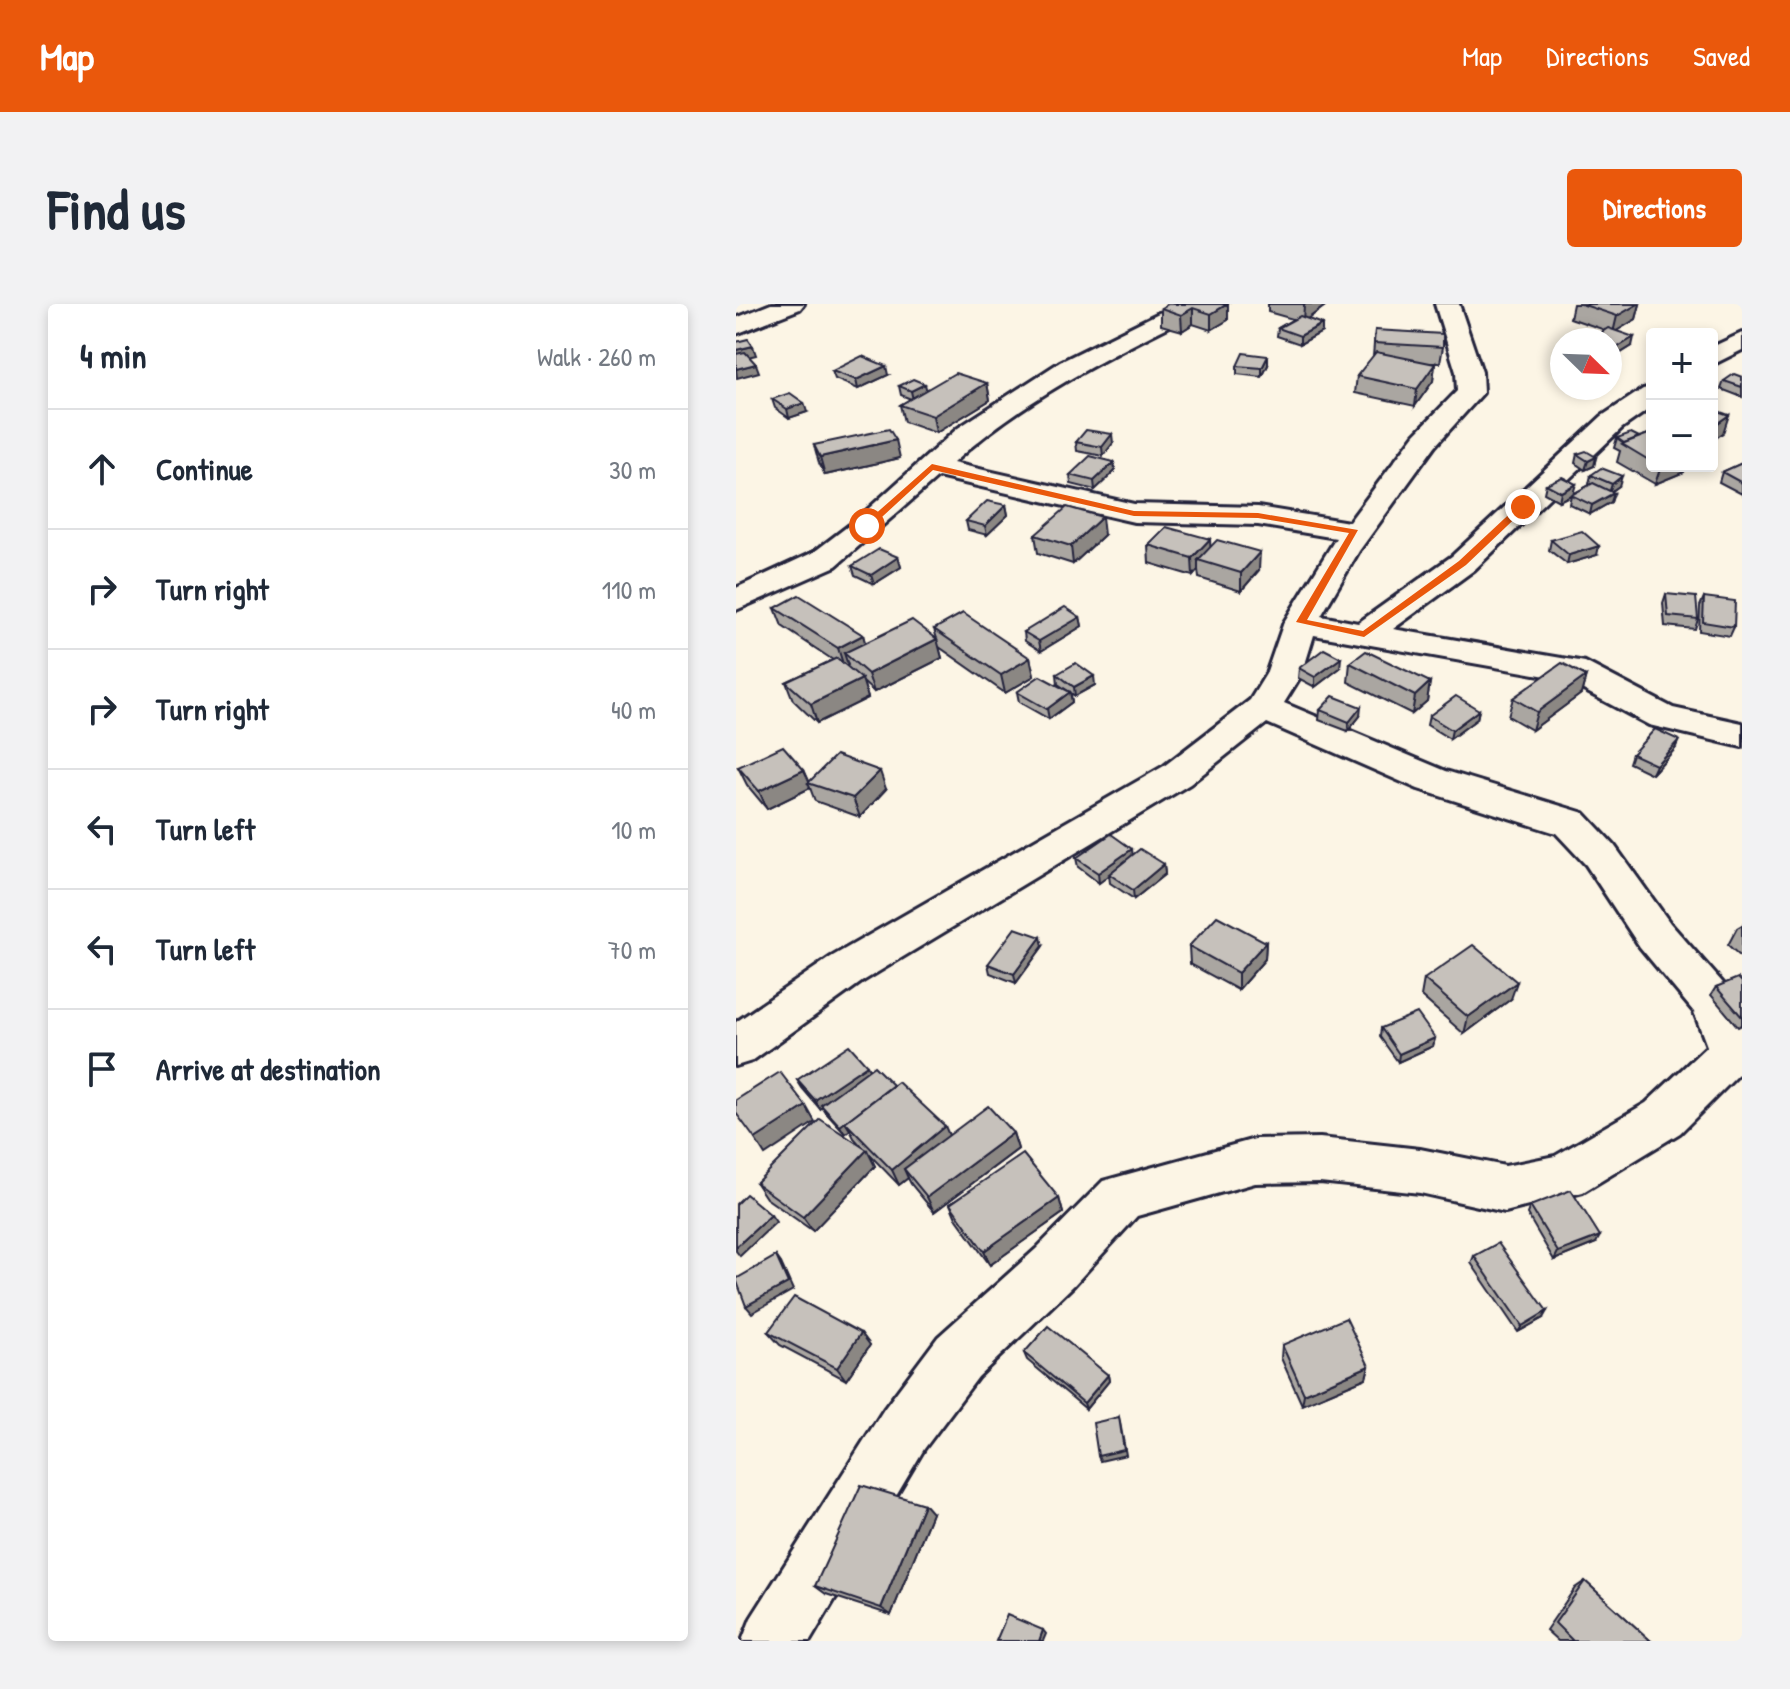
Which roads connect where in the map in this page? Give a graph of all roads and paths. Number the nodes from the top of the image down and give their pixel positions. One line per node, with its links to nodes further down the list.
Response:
1 (792, 304): 4 (street)
2 (1196, 304): 8 (street)
3 (1447, 304): 9 (street)
4 (736, 327)
5 (1742, 340): 6 (street)
6 (1718, 354)
7 (1646, 399): 12 (street)
8 (932, 467): 9 (street); 10 (street)
9 (1355, 532): 11 (street)
10 (736, 600)
11 (1301, 622): 12 (street); 13 (street)
12 (1364, 634): 14 (street)
13 (1263, 708): 15 (street); 16 (street)
14 (1742, 735)
15 (736, 1047)
16 (1737, 1054): 17 (street)
17 (774, 1641)

